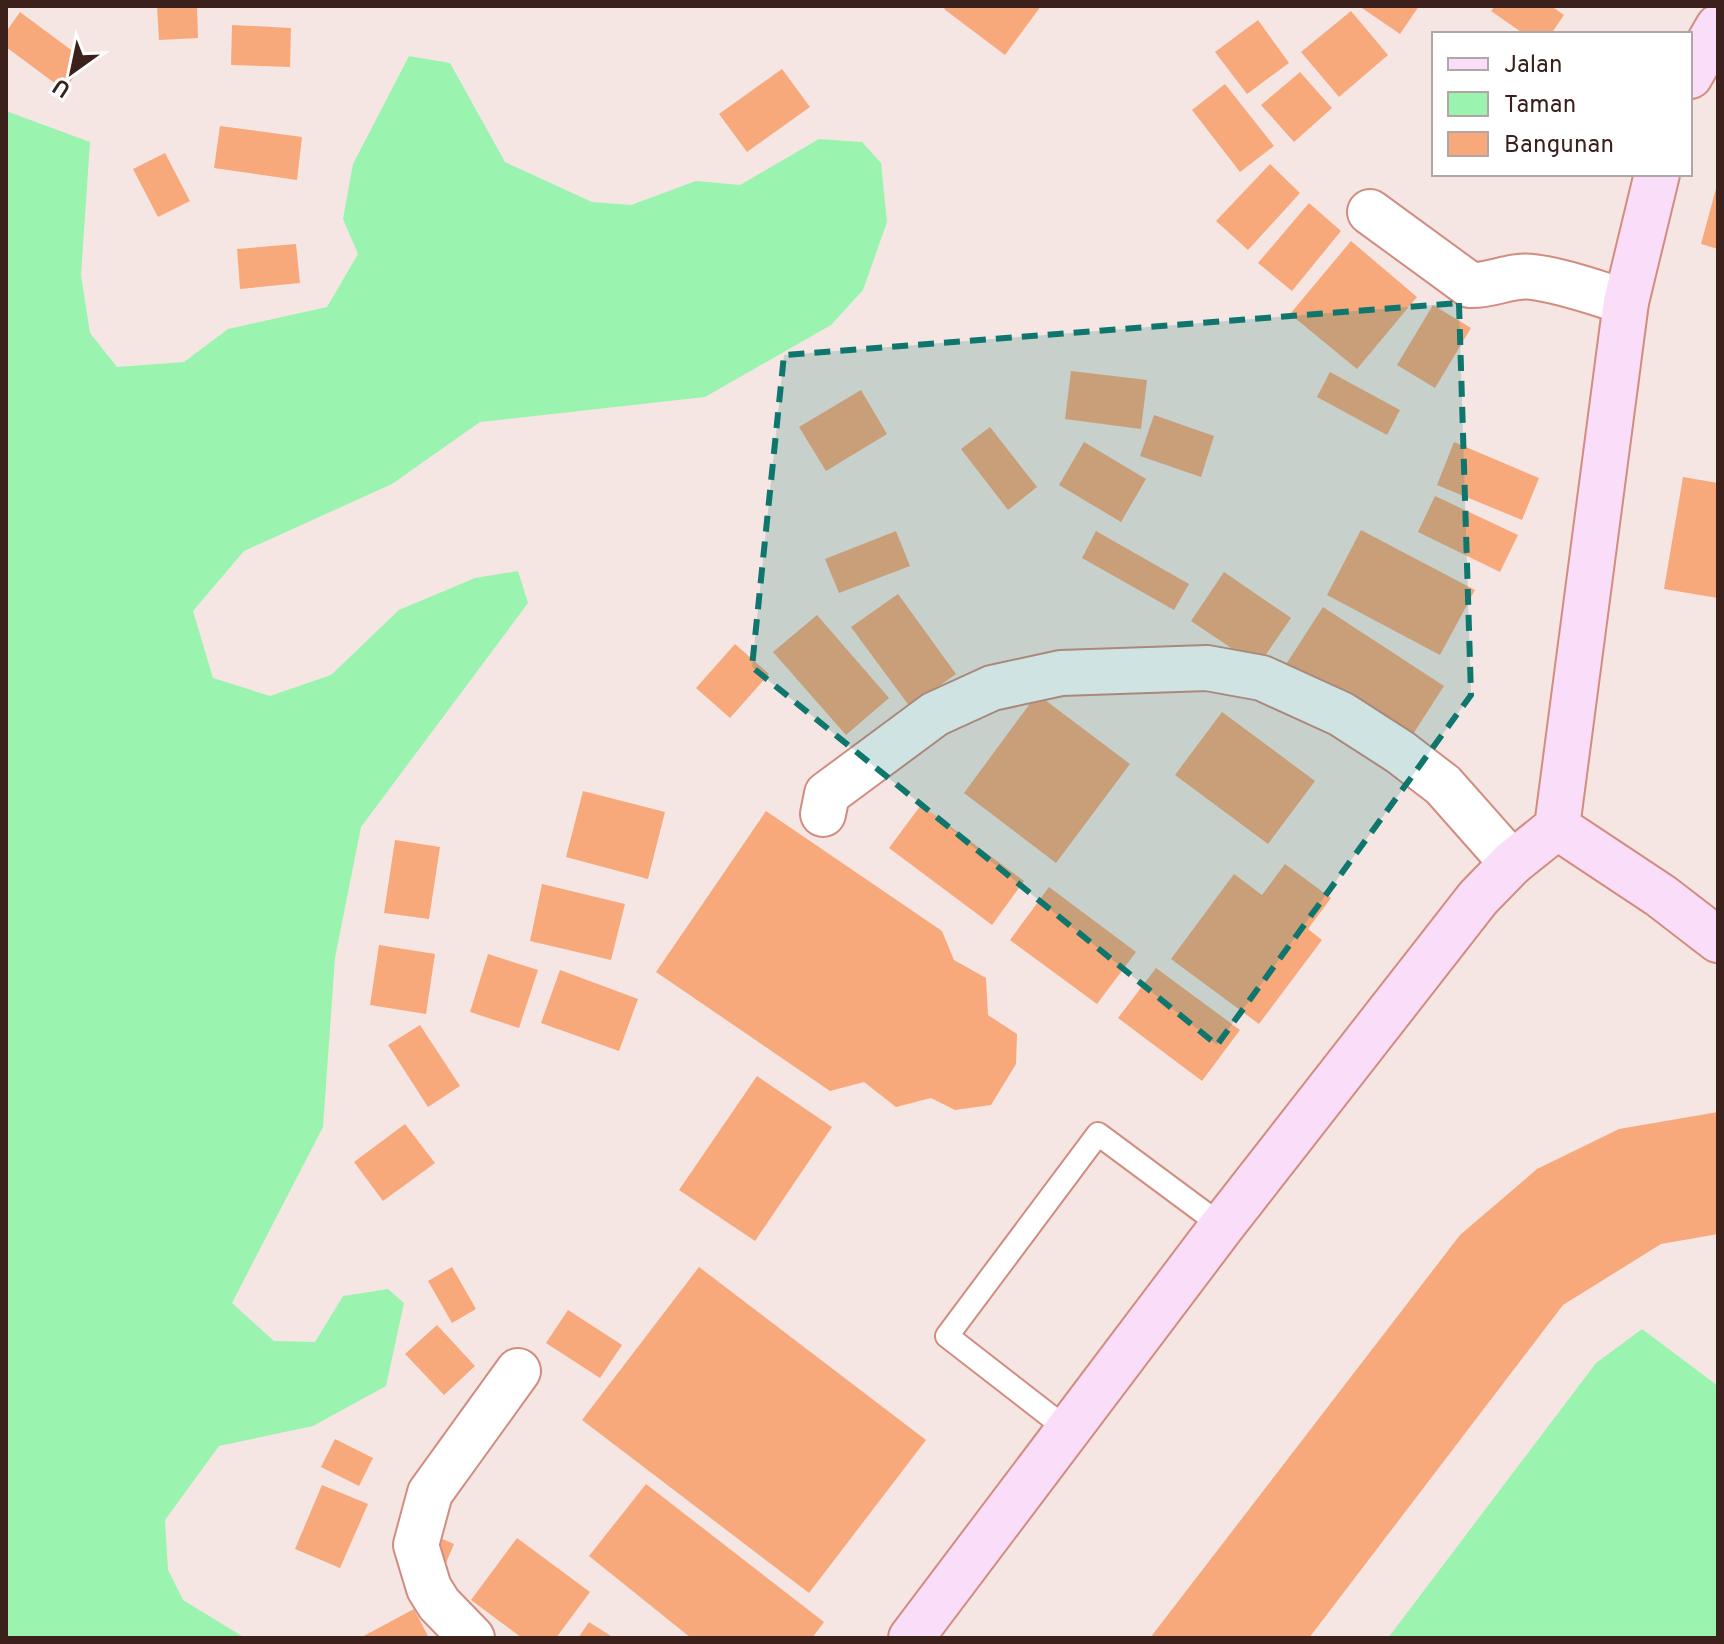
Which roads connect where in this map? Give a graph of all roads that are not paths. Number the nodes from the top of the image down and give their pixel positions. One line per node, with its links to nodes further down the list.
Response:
1 (1718, 27): 2 (street)
2 (1692, 72)
3 (1657, 176): 5 (street)
4 (1370, 212): 5 (street)
5 (1626, 302): 7 (street)
6 (823, 814): 8 (street)
7 (1557, 827): 8 (street); 9 (street)
8 (1512, 863): 10 (street)
9 (1718, 940)
10 (1222, 1226): 12 (street); 12 (lane)
11 (518, 1371): 13 (street)
12 (1068, 1430): 14 (street)
13 (472, 1638)
14 (911, 1638)

